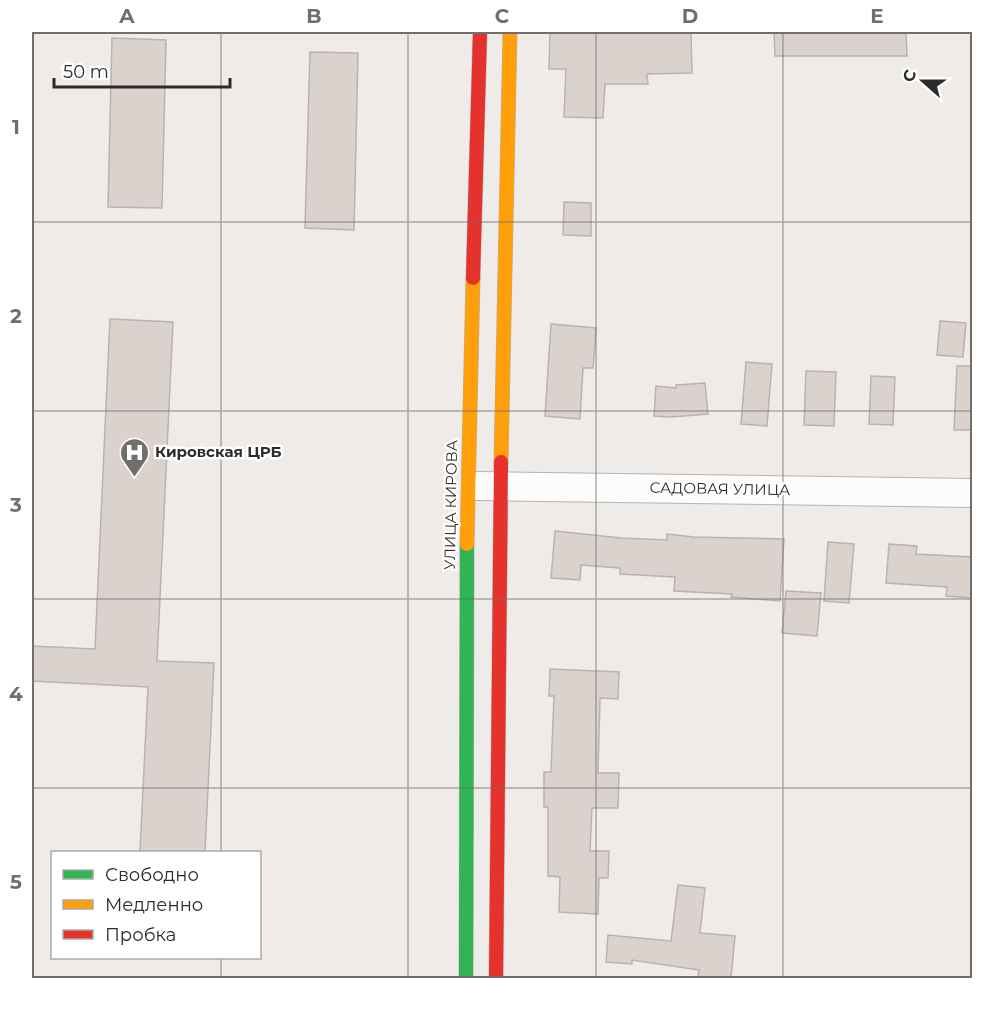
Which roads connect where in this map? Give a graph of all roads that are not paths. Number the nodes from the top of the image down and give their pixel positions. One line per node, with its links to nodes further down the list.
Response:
1 (480, 32): 4 (street, УЛИЦА КИРОВА)
2 (510, 32): 3 (street)
3 (501, 485): 4 (street, САДОВАЯ УЛИЦА); 5 (street, САДОВАЯ УЛИЦА); 7 (street)
4 (467, 486): 6 (street, УЛИЦА КИРОВА)
5 (972, 493)
6 (466, 978)
7 (496, 978)

